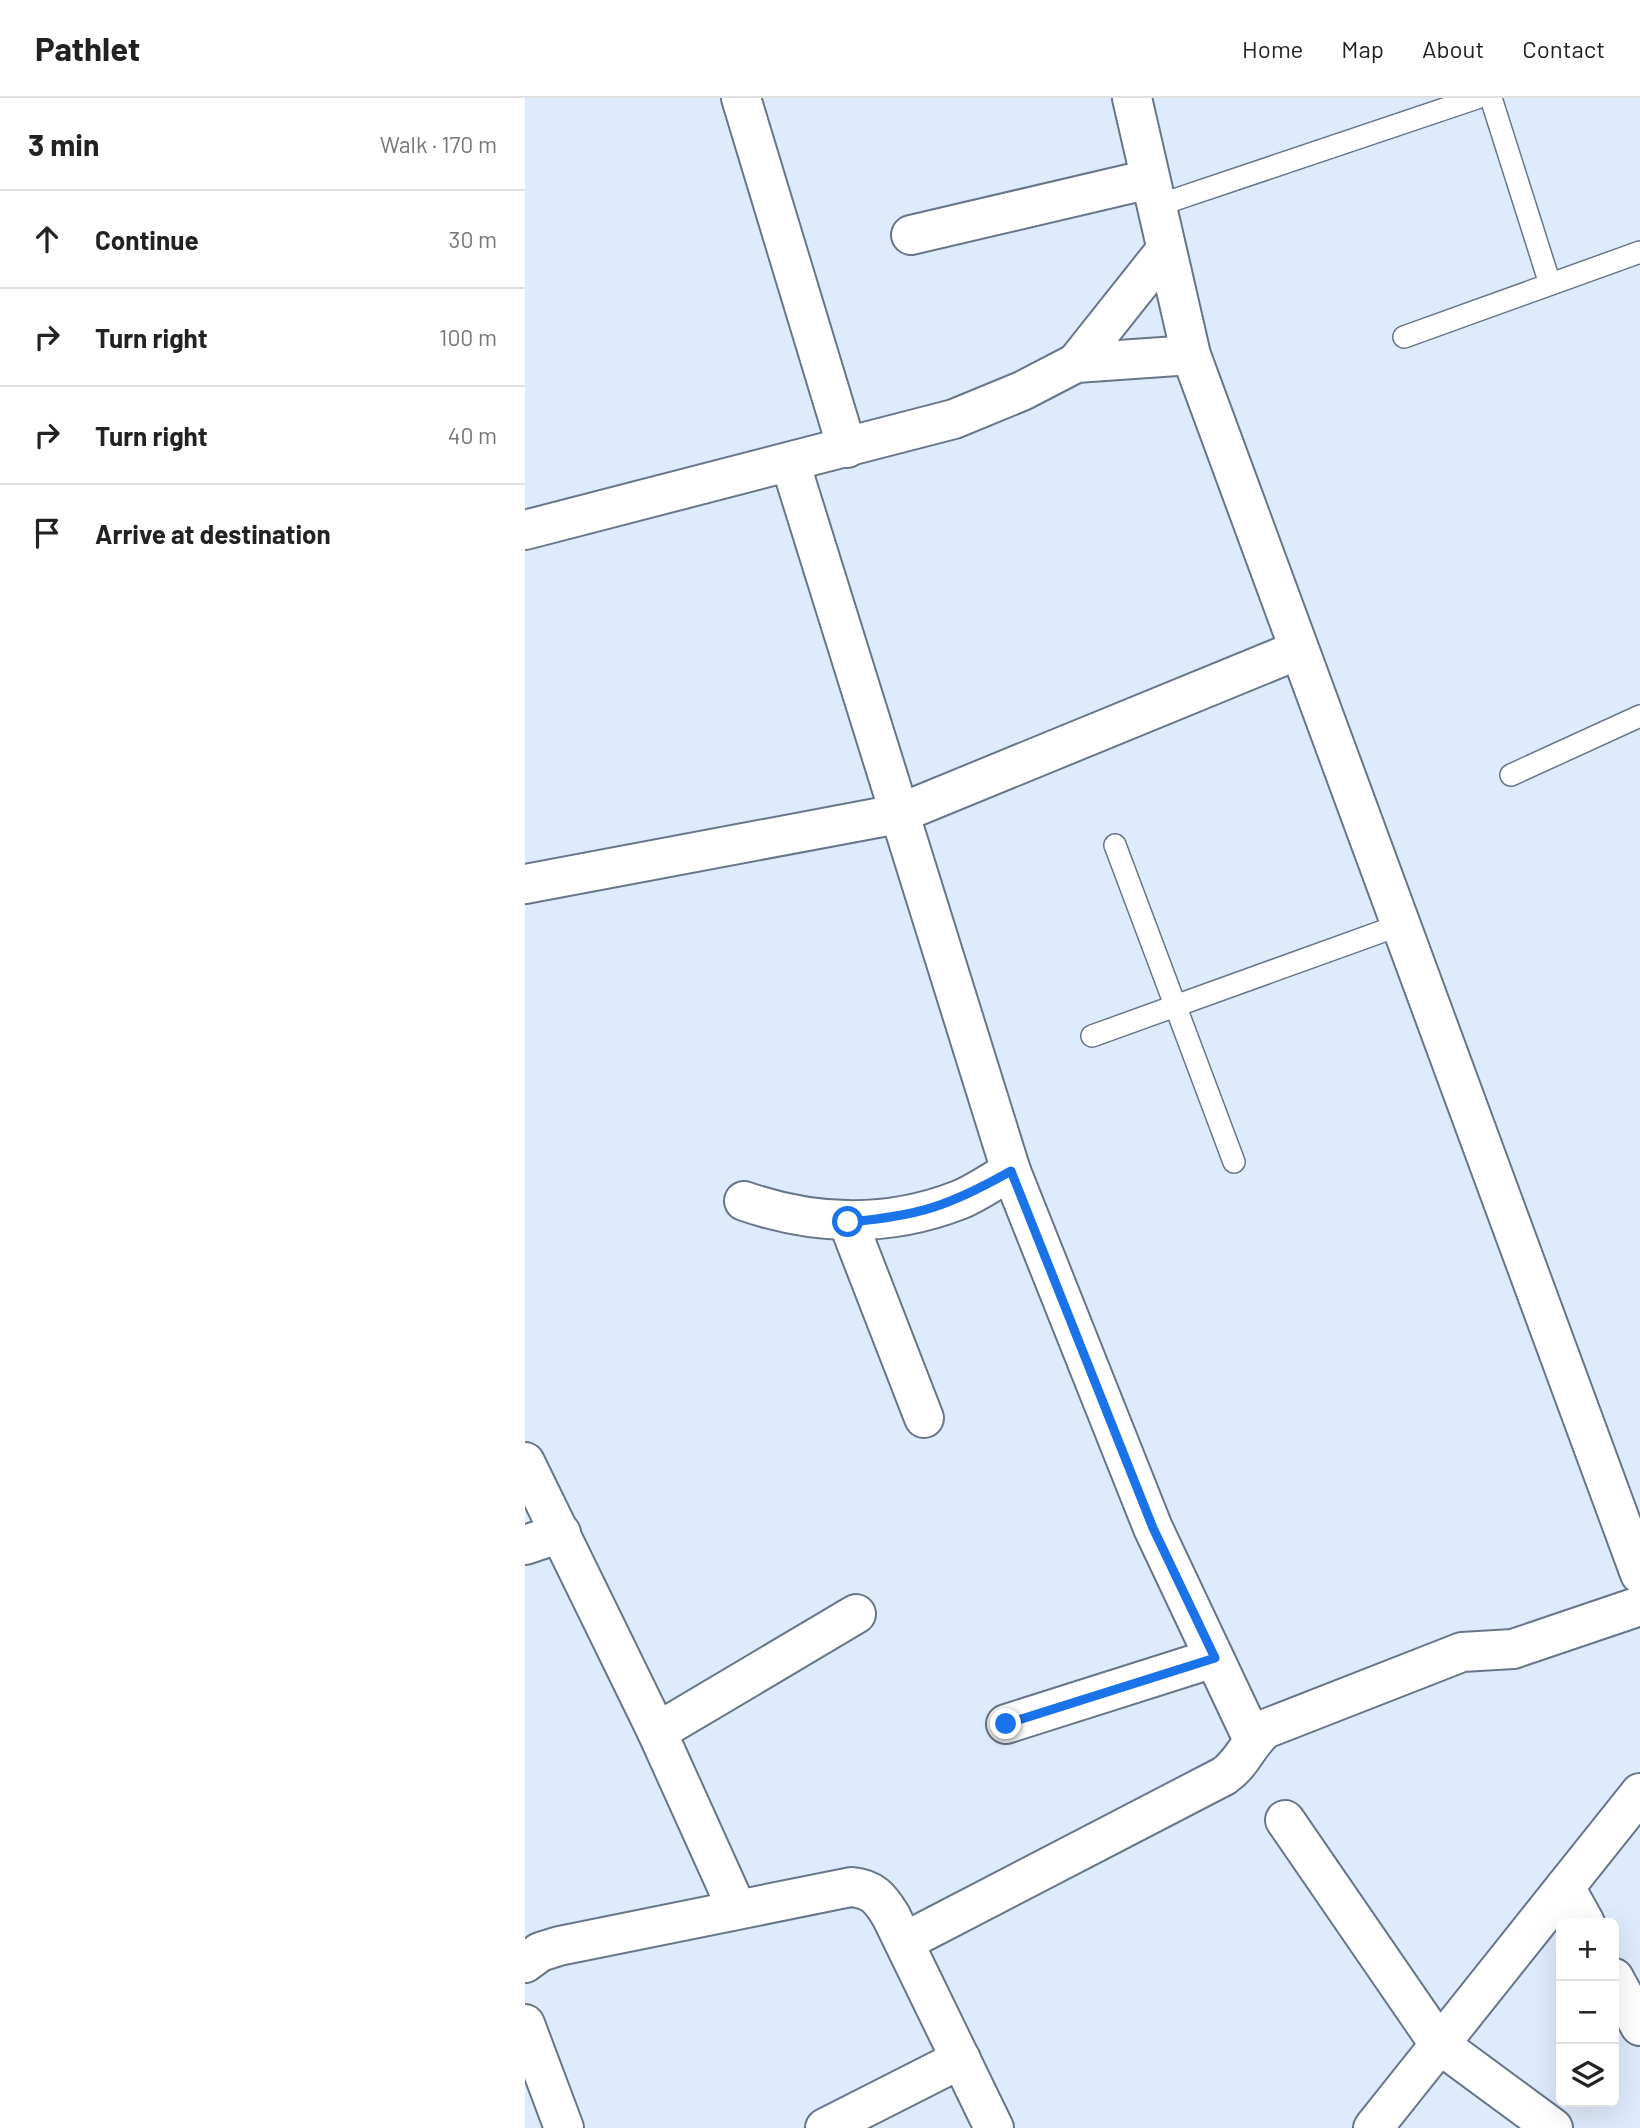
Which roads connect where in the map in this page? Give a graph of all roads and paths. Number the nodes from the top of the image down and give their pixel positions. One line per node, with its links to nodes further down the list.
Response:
1 (741, 98): 13 (street)
2 (1132, 98): 5 (street)
3 (1477, 98): 5 (lane)
4 (1491, 98): 9 (lane)
5 (1153, 192): 6 (street); 7 (street)
6 (911, 235)
7 (1165, 251): 11 (street); 12 (street)
8 (1640, 252): 9 (lane)
9 (1550, 284): 10 (lane)
10 (1404, 337)
11 (1191, 355): 12 (street); 16 (street)
12 (1076, 363): 13 (street)
13 (847, 448): 14 (street)
14 (790, 462): 15 (street); 19 (street)
15 (525, 530)
16 (1298, 650): 19 (street); 22 (street)
17 (1640, 716): 18 (lane)
18 (1511, 775)
19 (898, 814): 21 (street); 26 (street)
20 (1115, 845): 23 (lane)
21 (525, 884)
22 (1400, 925): 23 (lane); 33 (street)
23 (1175, 1006): 24 (lane); 25 (lane)
24 (1092, 1036)
25 (1234, 1162)
26 (1011, 1171): 28 (street); 36 (street)
27 (744, 1201): 28 (street)
28 (848, 1222): 29 (street)
29 (924, 1418)
30 (525, 1462): 31 (street)
31 (561, 1532): 32 (street); 38 (street)
32 (525, 1545)
33 (1640, 1574)
34 (1640, 1606): 39 (street)
35 (856, 1614): 38 (street)
36 (1215, 1658): 37 (street); 39 (street)
37 (1006, 1724)
38 (657, 1732): 43 (street)
39 (1253, 1740): 45 (street)
40 (1640, 1793): 42 (street)
41 (1285, 1820): 50 (street)
42 (1565, 1887): 44 (street); 50 (street)
43 (737, 1909): 45 (street); 46 (street)
44 (1581, 1918)
45 (904, 1942): 51 (street)
46 (525, 1963)
47 (1616, 1981): 49 (street)
48 (525, 2024): 52 (street)
49 (1640, 2026)
50 (1439, 2044): 55 (street); 56 (street)
51 (961, 2059): 53 (street); 54 (street)
52 (564, 2128)
53 (825, 2128)
54 (994, 2128)
55 (1373, 2128)
56 (1553, 2128)

